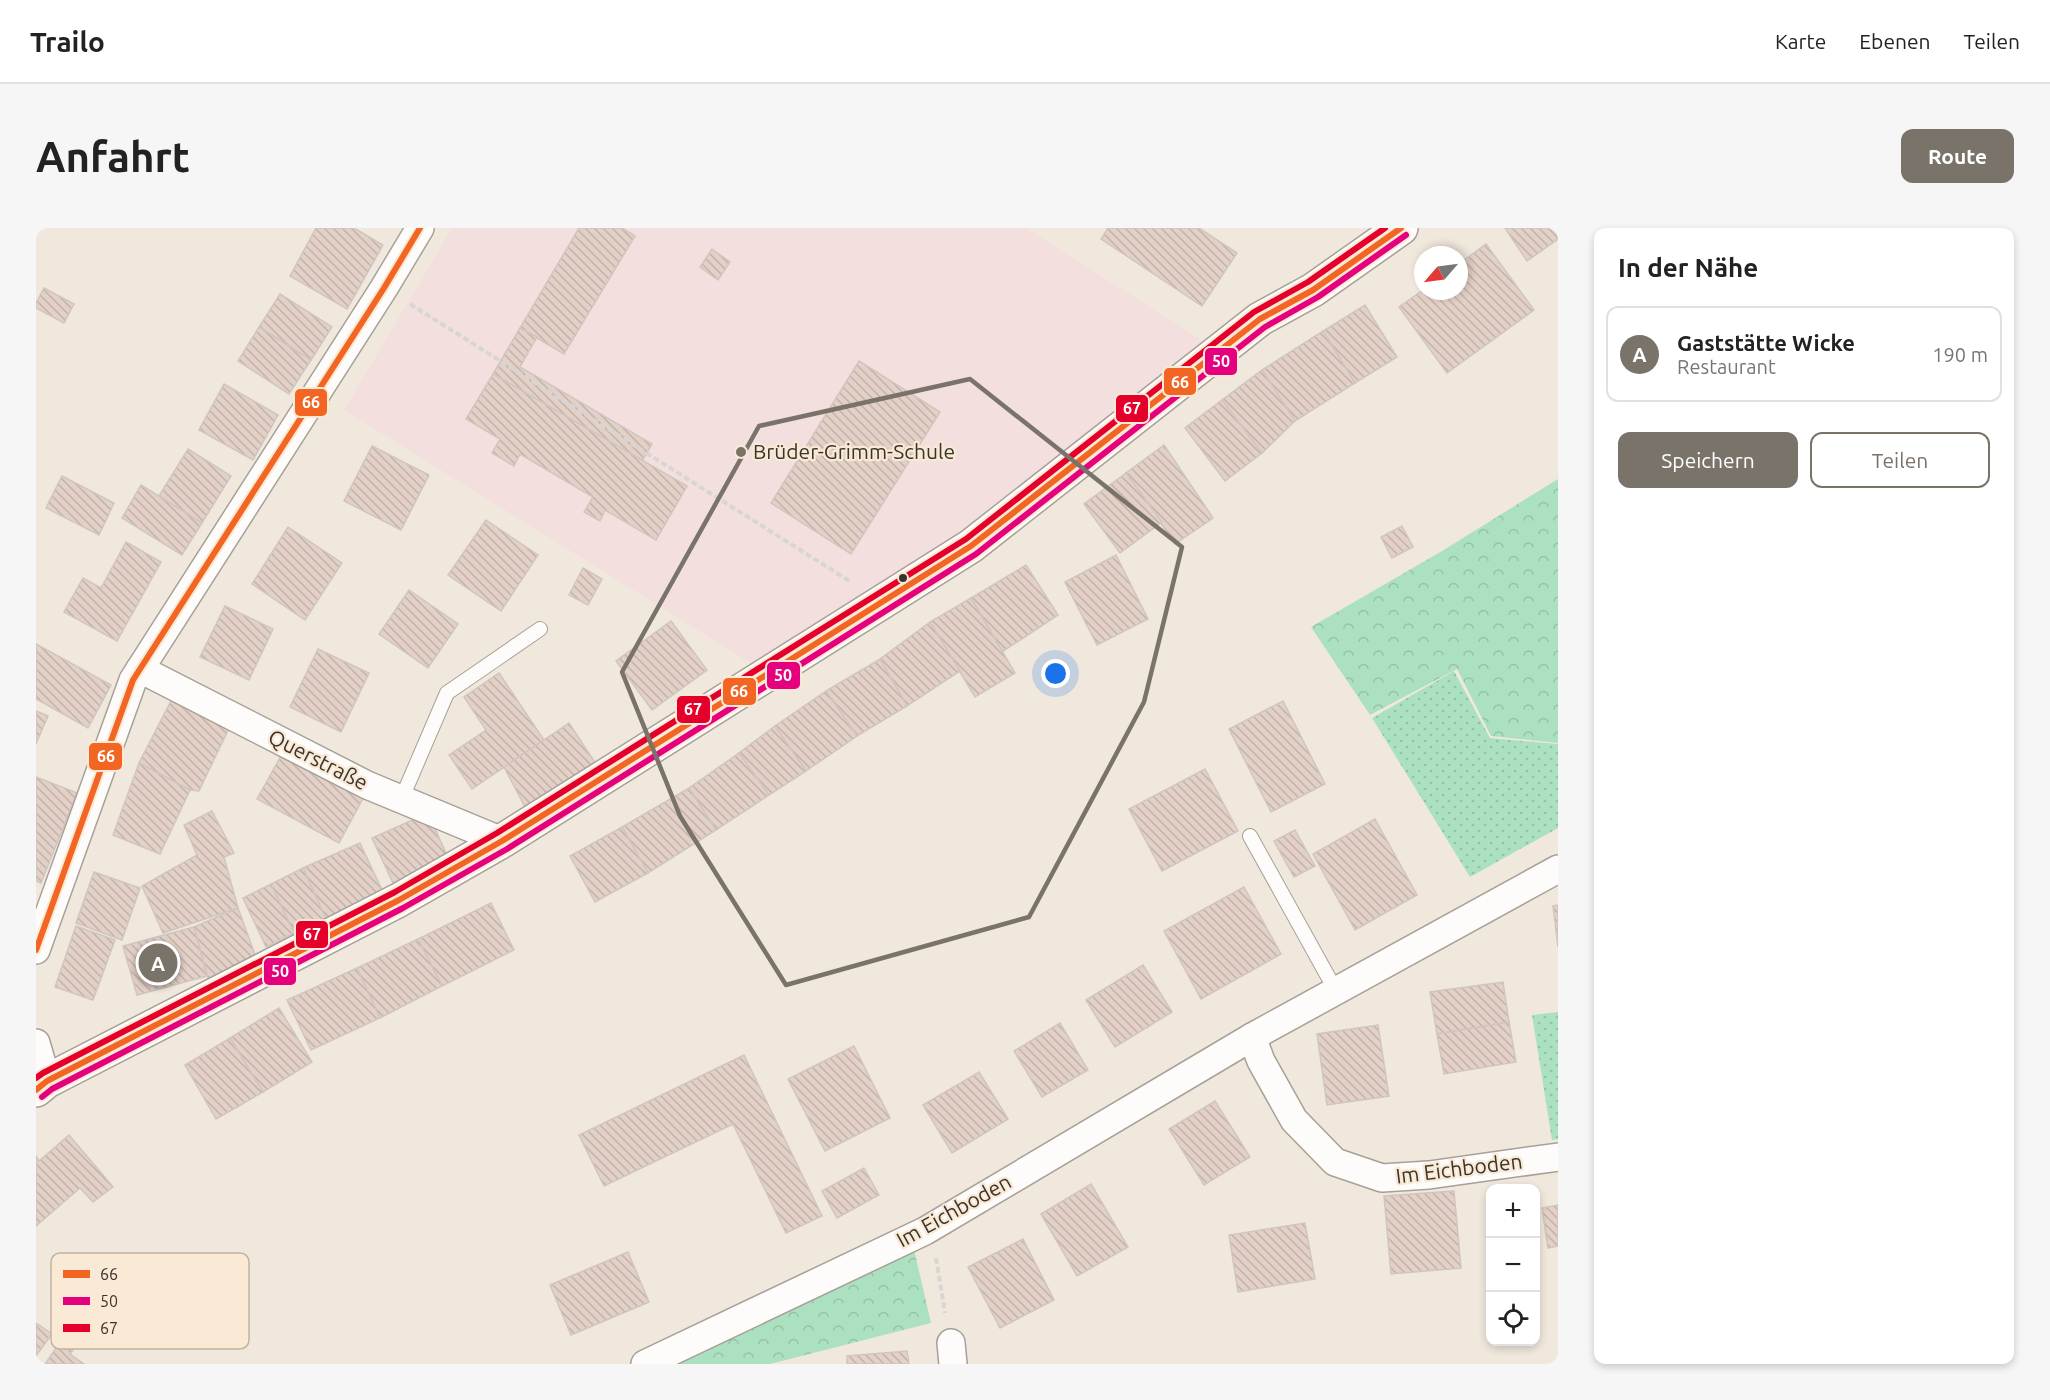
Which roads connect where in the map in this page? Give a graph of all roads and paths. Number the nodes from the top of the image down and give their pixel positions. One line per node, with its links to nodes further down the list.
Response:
1 (420, 228): 3 (street)
2 (1401, 228): 4 (street)
3 (384, 288): 4 (path); 6 (street)
4 (883, 602): 9 (street)
5 (540, 629): 7 (lane)
6 (140, 669): 7 (street, Querstraße); 11 (street)
7 (400, 800): 9 (street, Querstraße)
8 (1250, 836): 12 (lane)
9 (502, 841): 15 (street)
10 (1558, 869): 12 (street, Im Eichboden)
11 (36, 950)
12 (1336, 991): 13 (street, Im Eichboden)
13 (1252, 1037): 16 (street, Im Eichboden); 19 (street, Im Eichboden)
14 (36, 1043): 15 (street)
15 (42, 1085)
16 (1558, 1157)
17 (936, 1258): 18 (path)
18 (952, 1354)
19 (645, 1364)

